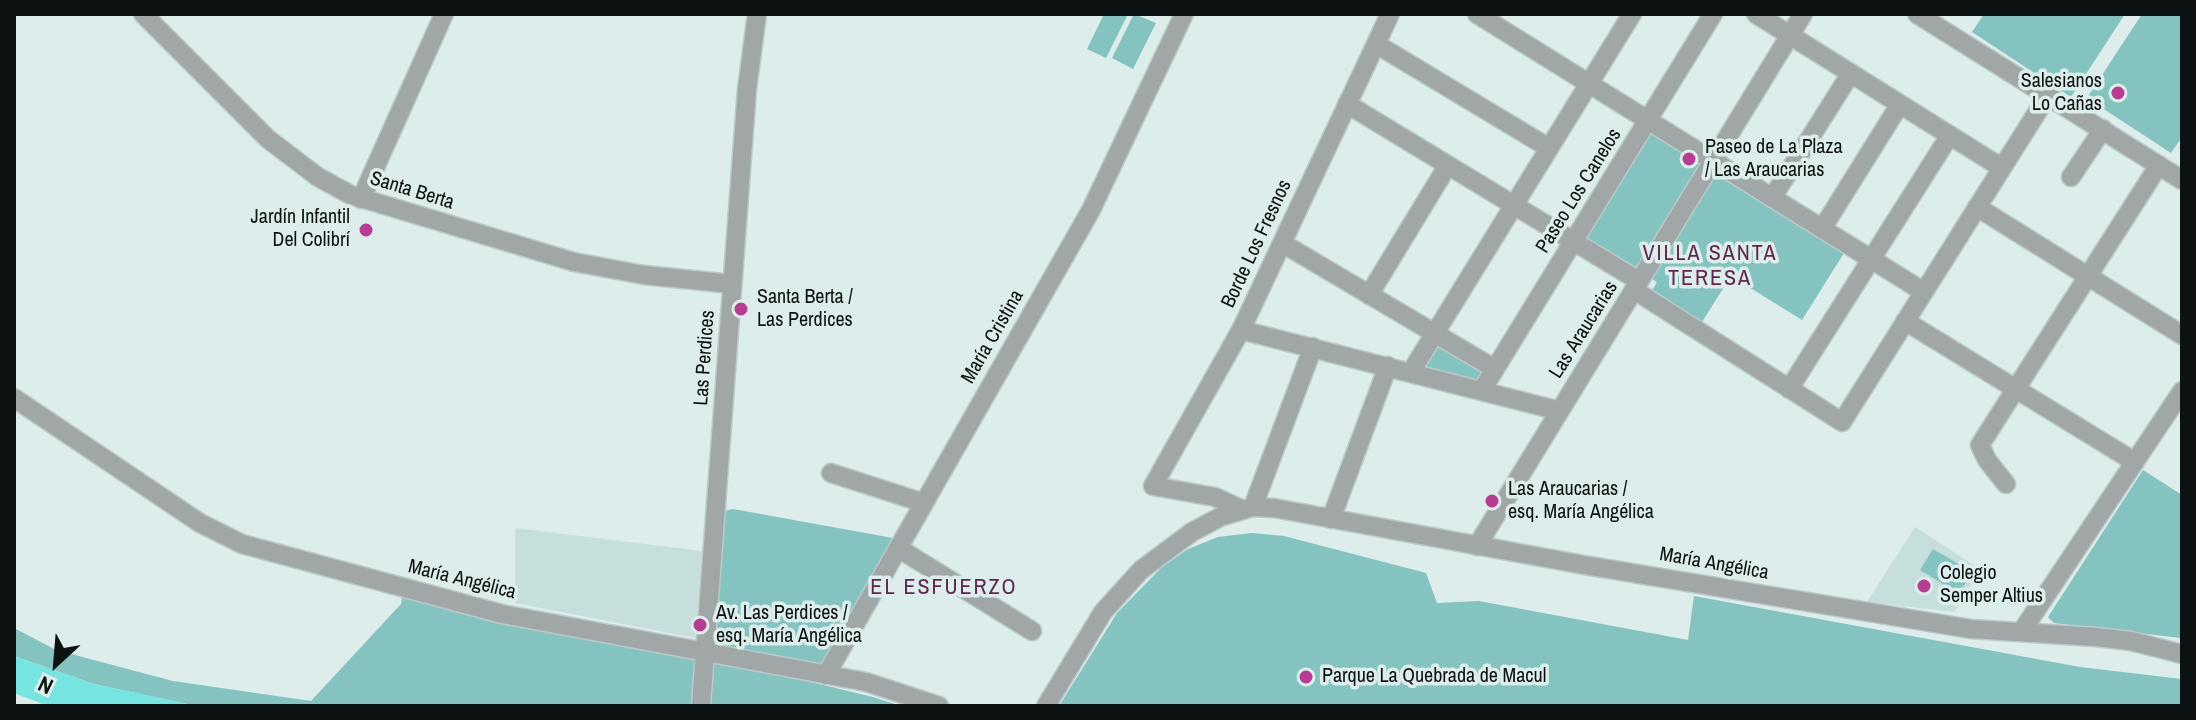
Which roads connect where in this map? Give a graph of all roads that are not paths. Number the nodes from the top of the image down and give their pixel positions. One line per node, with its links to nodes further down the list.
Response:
1 (143, 14): 30 (street, Santa Berta)
2 (444, 14): 30 (street)
3 (757, 14): 38 (street, Las Perdices)
4 (1184, 14): 60 (street, María Cristina)
5 (1390, 14): 13 (street, Borde Los Fresnos)
6 (1477, 14): 15 (street)
7 (1713, 14): 19 (street, Paseo Los Canelos)
8 (1756, 14): 12 (street)
9 (1803, 14): 12 (street, Las Araucarias)
10 (1917, 14): 16 (street)
11 (1626, 16): 15 (street)
12 (1790, 35): 14 (street); 23 (street, Las Araucarias)
13 (1376, 44): 17 (street, Borde Los Fresnos); 22 (street)
14 (1851, 73): 18 (street); 29 (street)
15 (1589, 84): 19 (street); 22 (street)
16 (2048, 95): 20 (street); 26 (street)
17 (1347, 104): 24 (street); 35 (street, Borde Los Fresnos)
18 (1900, 104): 21 (street); 33 (street)
19 (1648, 120): 23 (street); 34 (street, Paseo Los Canelos)
20 (2103, 129): 25 (street); 27 (street)
21 (1950, 135): 26 (street); 36 (street)
22 (1549, 148): 31 (street)
23 (1713, 161): 29 (street); 39 (street, Las Araucarias)
24 (1448, 165): 31 (street); 41 (street)
25 (2159, 165): 28 (street); 37 (street)
26 (2002, 168): 32 (street)
27 (2071, 177)
28 (2182, 180)
29 (1772, 198): 33 (street)
30 (361, 199): 38 (street, Santa Berta)
31 (1514, 205): 34 (street); 44 (street)
32 (1977, 207): 37 (street); 40 (street)
33 (1822, 229): 36 (street)
34 (1573, 241): 39 (street); 48 (street, Paseo Los Canelos)
35 (1282, 243): 41 (street); 43 (street, Borde Los Fresnos)
36 (1872, 259): 40 (street); 50 (street)
37 (2088, 277): 45 (street); 51 (street)
38 (732, 284): 67 (street, Las Perdices)
39 (1636, 286): 50 (street); 55 (street, Las Araucarias)
40 (1924, 292): 42 (street)
41 (1369, 295): 44 (street)
42 (1905, 321): 50 (street); 51 (street)
43 (1241, 330): 46 (street); 59 (street, Borde Los Fresnos)
44 (1434, 334): 48 (street); 49 (street)
45 (2182, 335)
46 (1313, 347): 47 (street); 61 (street)
47 (1388, 366): 49 (street); 62 (street)
48 (1495, 369): 52 (street, Paseo Los Canelos)
49 (1411, 372): 52 (street)
50 (1789, 389)
51 (2016, 389): 56 (street); 58 (street)
52 (1482, 390): 55 (street)
53 (2182, 391): 56 (street)
54 (14, 398): 67 (street, María Angélica)
55 (1560, 411): 63 (street, Las Araucarias)
56 (2135, 462): 66 (street)
57 (831, 473): 60 (street)
58 (2006, 484)
59 (1153, 486): 61 (street, María Angélica)
60 (924, 503): 64 (street, María Cristina)
61 (1247, 508): 62 (street, María Angélica); 72 (street)
62 (1331, 519): 63 (street, María Angélica)
63 (1477, 546): 66 (street, María Angélica)
64 (898, 548): 65 (street); 69 (street, María Cristina)
65 (1032, 631)
66 (2022, 631): 68 (street, María Angélica)
67 (705, 652): 69 (street, María Angélica); 70 (street, Las Perdices)
68 (2182, 654)
69 (826, 675): 71 (street, María Angélica)
70 (701, 706)
71 (939, 706)
72 (1046, 706)

